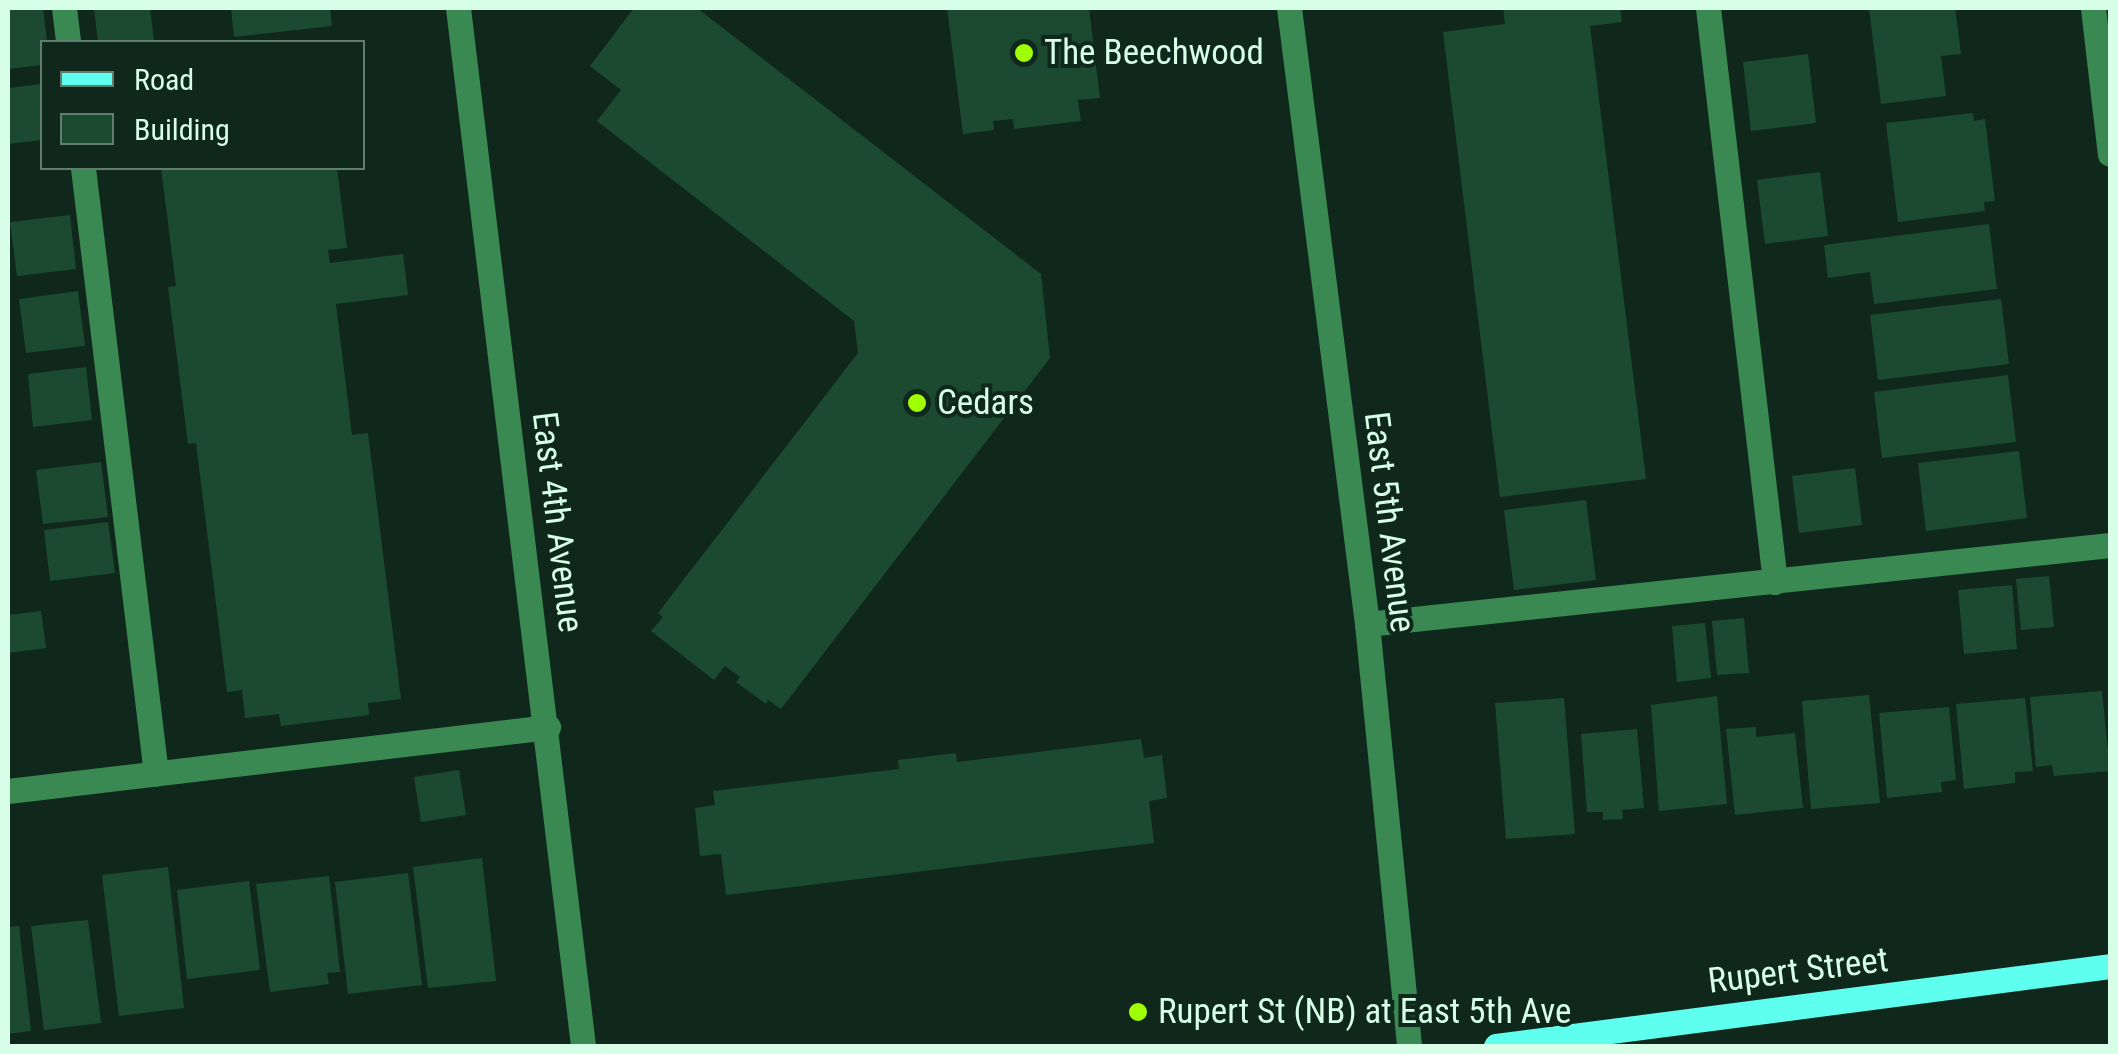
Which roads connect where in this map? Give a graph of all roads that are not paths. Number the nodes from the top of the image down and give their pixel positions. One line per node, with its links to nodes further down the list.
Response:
1 (64, 8): 6 (street)
2 (458, 8): 12 (street, East 4th Avenue)
3 (1289, 8): 11 (street, East 5th Avenue)
4 (1708, 8): 10 (street)
5 (2093, 8): 7 (street)
6 (68, 40)
7 (2110, 154)
8 (83, 170): 13 (street)
9 (2110, 545): 10 (street)
10 (1775, 582): 11 (street)
11 (1367, 624): 17 (street, East 5th Avenue)
12 (548, 727): 13 (street); 16 (street, East 4th Avenue)
13 (156, 774): 14 (street)
14 (8, 791)
15 (2110, 966): 18 (main road, Rupert Street)
16 (582, 1046)
17 (1409, 1046)
18 (1496, 1046)

